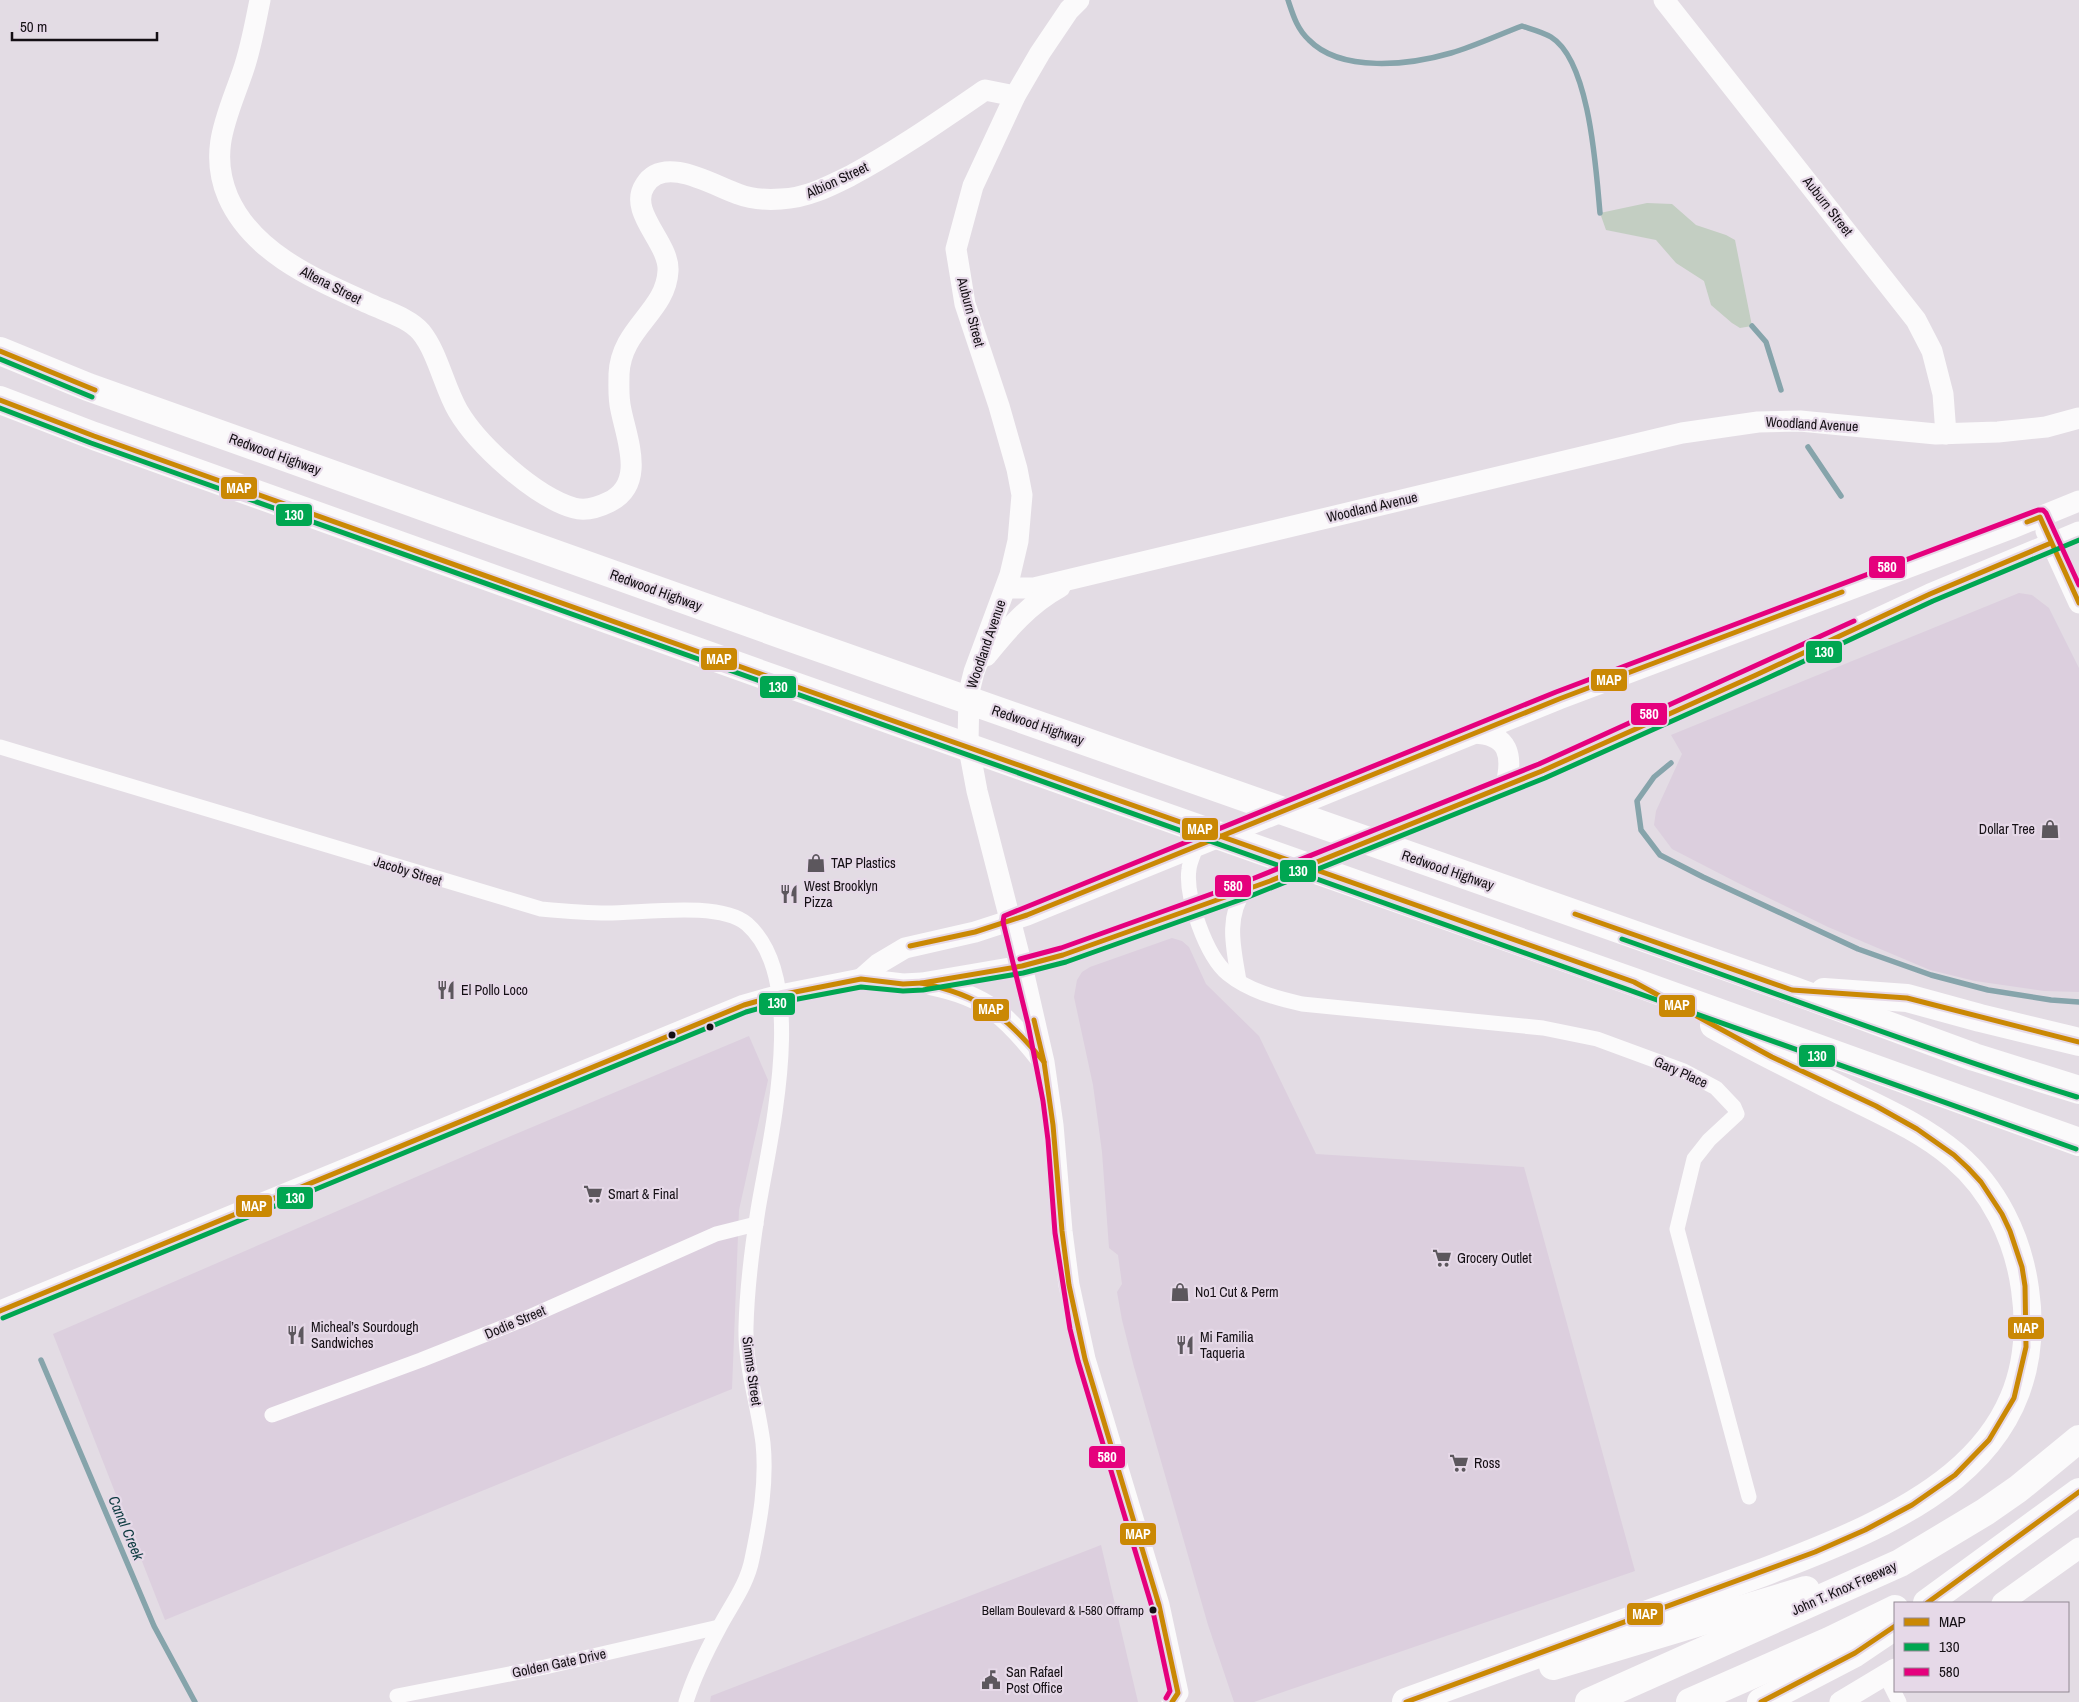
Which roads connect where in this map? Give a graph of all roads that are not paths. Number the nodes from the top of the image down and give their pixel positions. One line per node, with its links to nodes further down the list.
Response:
1 (260, 0): 10 (main road, Altena Street)
2 (1079, 0): 4 (main road, Auburn Street)
3 (1664, 0): 8 (main road, Auburn Street)
4 (1015, 96): 10 (main road, Albion Street); 15 (main road, Auburn Street)
5 (0, 351): 30 (highway, Redwood Highway)
6 (0, 400): 28 (highway)
7 (2079, 418): 8 (main road, Woodland Avenue)
8 (1946, 434): 14 (main road, Woodland Avenue)
9 (2079, 501): 11 (main road)
10 (573, 508)
11 (2040, 517): 13 (main road); 18 (main road)
12 (2079, 532): 13 (main road)
13 (2051, 543): 16 (main road); 20 (main road)
14 (1080, 576): 15 (main road, Woodland Avenue); 17 (main road)
15 (1006, 588): 17 (main road, Woodland Avenue)
16 (2079, 603)
17 (974, 672): 24 (main road, Woodland Avenue)
18 (1475, 733): 20 (main road); 21 (main road)
19 (0, 747): 31 (street, Jacoby Street)
20 (1506, 785): 22 (main road)
21 (1196, 847): 23 (street, Gary Place); 24 (main road)
22 (1246, 890): 23 (main road); 27 (street)
23 (1194, 908): 25 (main road); 27 (street, Gary Place)
24 (1010, 921): 25 (main road, Woodland Avenue); 26 (main road)
25 (1022, 966): 29 (main road); 33 (main road, Woodland Avenue)
26 (861, 979): 29 (main road); 31 (main road)
27 (1239, 981): 41 (street, Gary Place)
28 (1634, 982): 35 (highway); 53 (highway)
29 (922, 983): 33 (main road)
30 (1792, 990): 32 (highway); 34 (highway, Redwood Highway)
31 (780, 995): 36 (street, Simms Street); 37 (main road)
32 (2079, 1042)
33 (1044, 1062): 55 (main road, Woodland Avenue)
34 (2079, 1090)
35 (2079, 1142)
36 (756, 1224): 38 (street, Dodie Street); 49 (street, Simms Street)
37 (0, 1311)
38 (272, 1415)
39 (2079, 1439): 44 (highway, John T. Knox Freeway)
40 (2079, 1492): 42 (highway)
41 (1749, 1497)
42 (2027, 1532): 45 (highway); 46 (highway)
43 (2079, 1548): 47 (main road)
44 (1876, 1575): 53 (highway); 58 (highway, John T. Knox Freeway)
45 (1909, 1602)
46 (1928, 1602)
47 (2003, 1602)
48 (1894, 1609): 59 (highway)
49 (719, 1627): 54 (street, Golden Gate Drive); 56 (street, Simms Street)
50 (1894, 1627): 60 (highway)
51 (1890, 1672): 52 (street); 61 (main road)
52 (1894, 1685)
53 (1453, 1686): 57 (highway)
54 (397, 1696)
55 (1180, 1699)
56 (686, 1702)
57 (1406, 1702)
58 (1589, 1702)
59 (1690, 1702)
60 (1760, 1702)
61 (1840, 1702)

